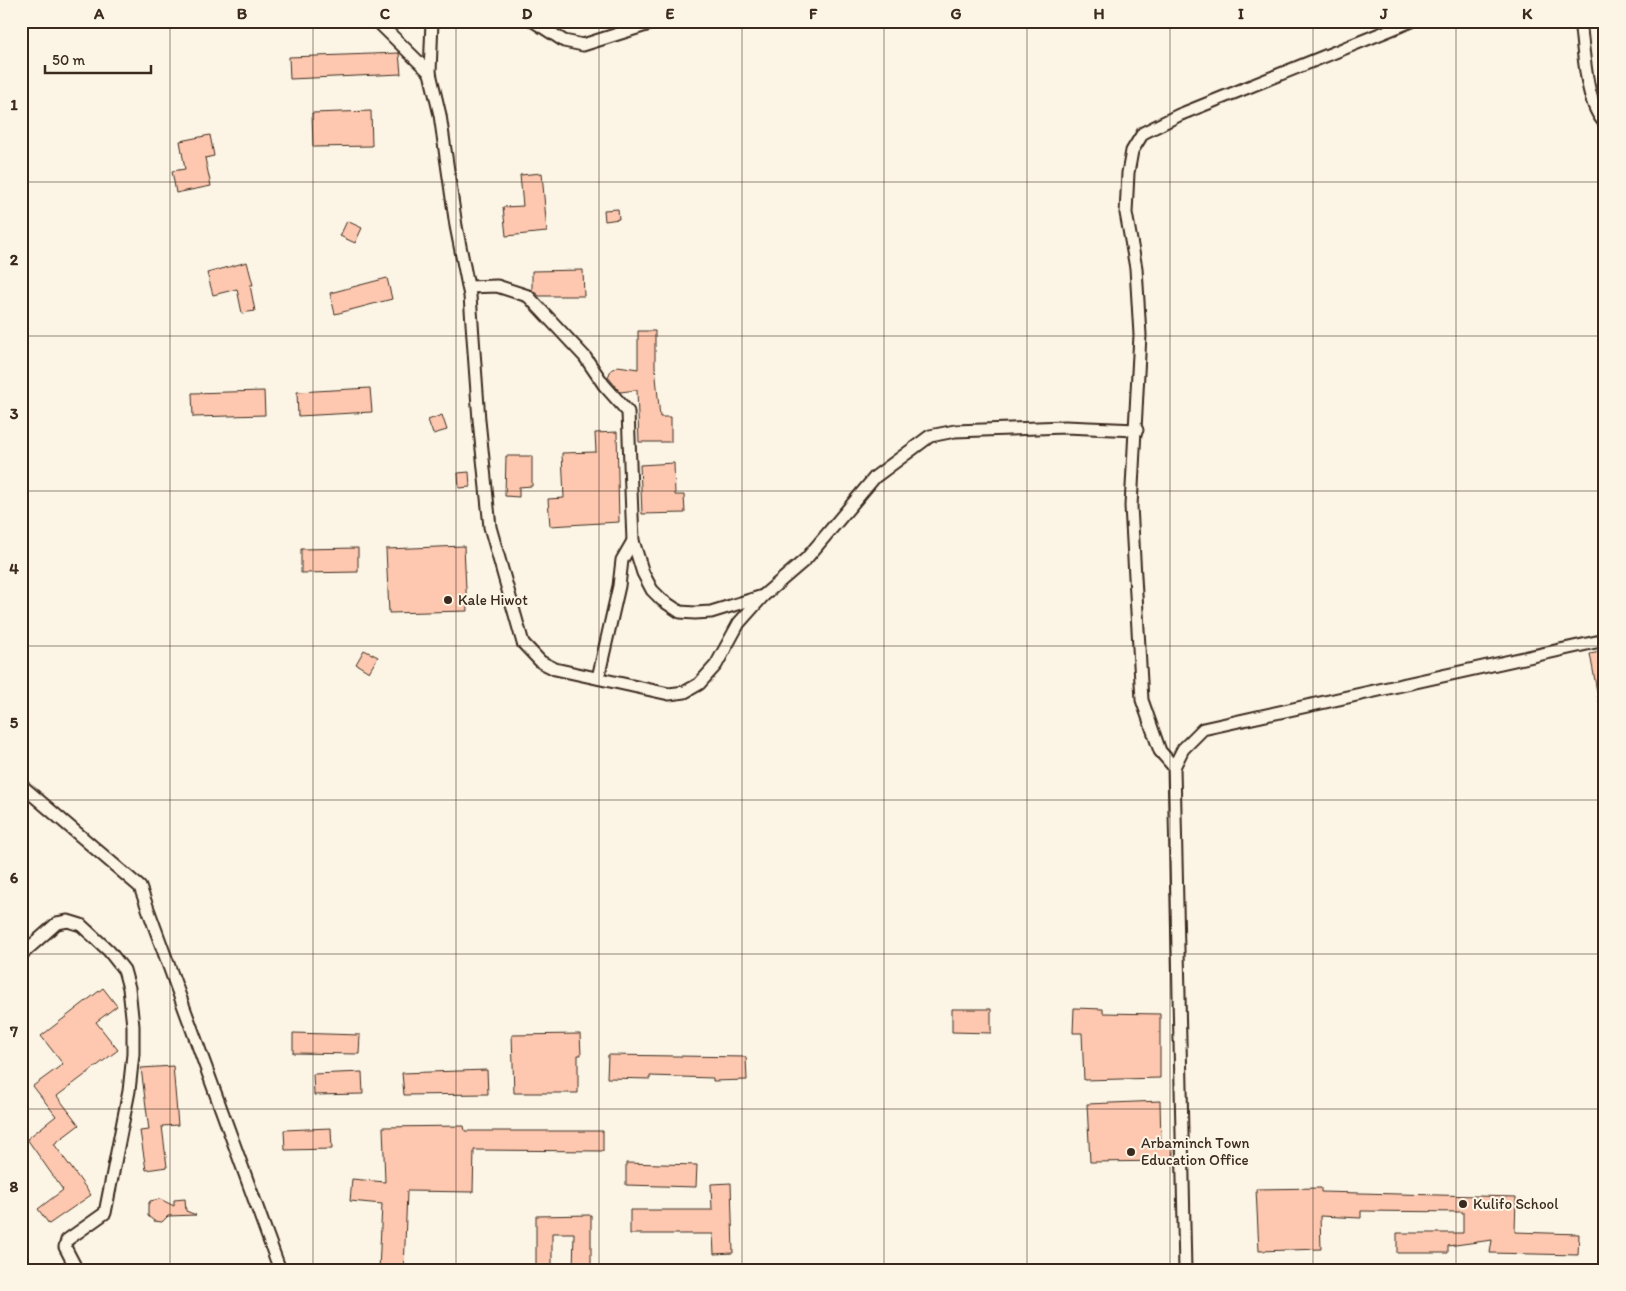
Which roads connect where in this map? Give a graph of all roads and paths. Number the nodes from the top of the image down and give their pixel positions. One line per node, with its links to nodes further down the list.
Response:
1 (377, 21): 7 (street)
2 (432, 21): 7 (street)
3 (533, 21): 4 (street)
4 (659, 21)
5 (1412, 21): 10 (street)
6 (1580, 21): 8 (street)
7 (430, 73): 9 (street)
8 (1605, 123)
9 (468, 287): 11 (street); 14 (street)
10 (1136, 430): 12 (street); 15 (street)
11 (633, 541): 12 (street); 14 (street)
12 (764, 596): 14 (street)
13 (1605, 640): 15 (street)
14 (598, 678)
15 (1174, 767): 20 (street)
16 (21, 785): 19 (street)
17 (21, 955): 18 (street)
18 (77, 1270)
19 (280, 1270)
20 (1185, 1270)

